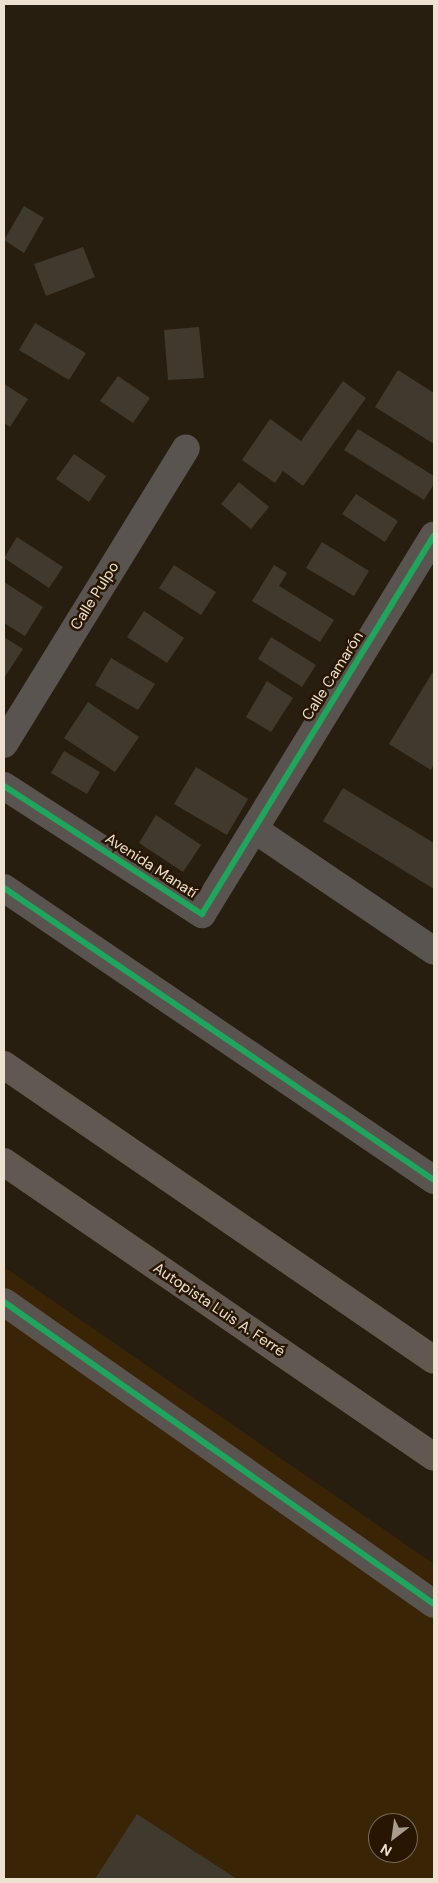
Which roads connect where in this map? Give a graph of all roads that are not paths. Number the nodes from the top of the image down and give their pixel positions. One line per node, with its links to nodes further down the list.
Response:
1 (186, 448): 3 (street, Calle Pulpo)
2 (434, 536): 5 (street, Calle Camarón)
3 (4, 744)
4 (4, 786): 5 (street, Avenida Manatí)
5 (254, 829): 7 (street)
6 (4, 888): 10 (street)
7 (434, 951)
8 (4, 1065): 12 (highway)
9 (4, 1162): 13 (highway, Autopista Luis A. Ferré)
10 (434, 1180)
11 (4, 1302): 14 (street)
12 (434, 1360)
13 (434, 1457)
14 (434, 1604)

